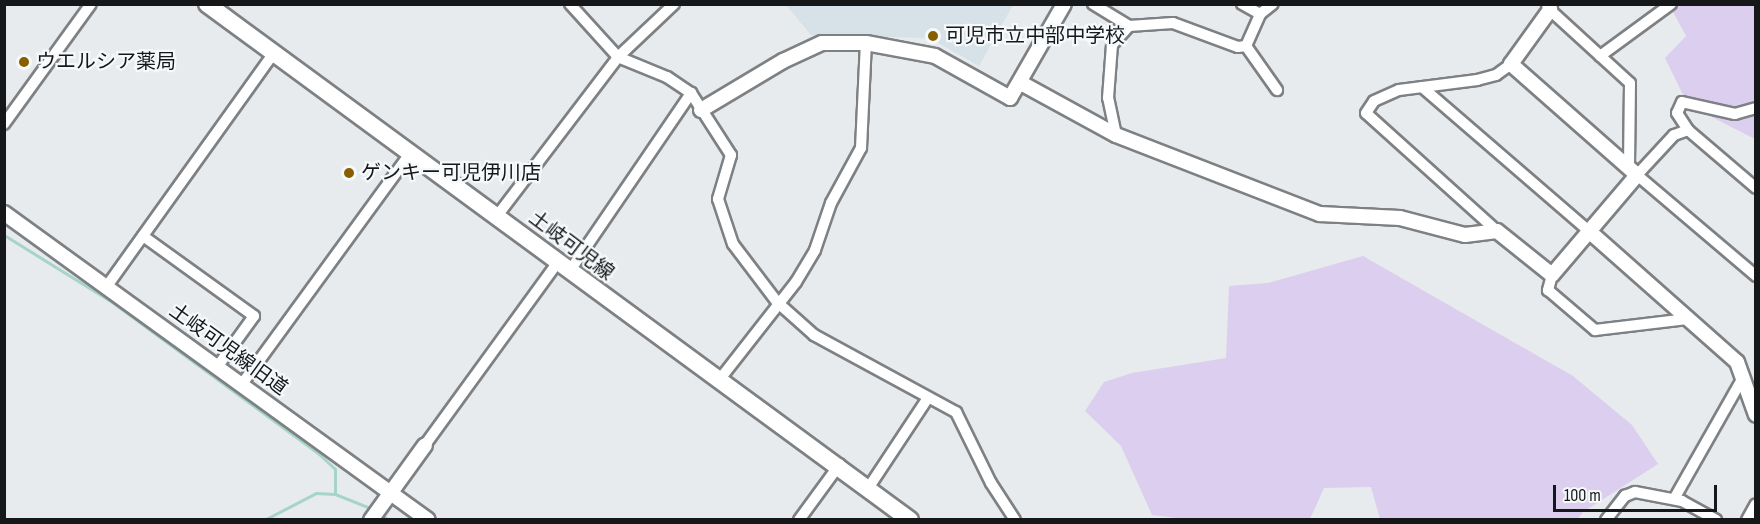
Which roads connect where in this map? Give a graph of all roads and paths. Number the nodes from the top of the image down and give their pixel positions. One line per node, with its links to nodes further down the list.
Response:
1 (91, 4): 25 (street)
2 (207, 4): 15 (main road, 土岐可児線)
3 (570, 4): 17 (street)
4 (674, 4): 17 (street)
5 (1064, 4): 19 (street)
6 (1093, 4): 12 (street)
7 (1242, 4): 11 (street)
8 (1273, 4): 11 (street)
9 (1671, 4): 16 (street)
10 (1549, 7): 16 (street); 18 (street)
11 (1260, 14): 14 (street)
12 (1129, 26): 14 (street); 27 (street)
13 (866, 43): 19 (street); 24 (street); 40 (street)
14 (1246, 46): 21 (street)
15 (274, 53): 28 (main road, 土岐可児線); 35 (street)
16 (1600, 56): 29 (street)
17 (618, 57): 22 (street); 32 (street)
18 (1511, 64): 20 (street); 29 (street)
19 (1021, 83): 27 (street)
20 (1422, 87): 33 (street); 34 (street)
21 (1276, 90)
22 (691, 93): 24 (street); 36 (street)
23 (1755, 108): 26 (street)
24 (701, 110): 40 (street)
25 (4, 124)
26 (1688, 130): 29 (street); 30 (street)
27 (1116, 135): 33 (street)
28 (410, 154): 32 (main road, 土岐可児線); 45 (street)
29 (1633, 171): 34 (street); 38 (street)
30 (1755, 188)
31 (4, 213): 39 (street, 土岐可児線旧道)
32 (497, 216): 36 (main road, 土岐可児線)
33 (1497, 231): 37 (street)
34 (1590, 232): 37 (street); 41 (street)
35 (143, 236): 39 (street); 42 (street)
36 (563, 267): 43 (main road, 土岐可児線); 48 (street)
37 (1552, 275): 41 (street)
38 (1755, 276)
39 (107, 286): 42 (street, 土岐可児線旧道)
40 (777, 302): 43 (street); 46 (street)
41 (1687, 319): 44 (street)
42 (218, 366): 45 (street, 土岐可児線旧道)
43 (720, 379): 49 (main road, 土岐可児線)
44 (1742, 381): 47 (street); 52 (street)
45 (242, 384): 51 (street, 土岐可児線旧道)
46 (928, 398): 50 (street); 58 (street)
47 (1755, 415)
48 (425, 445): 51 (street)
49 (840, 464): 50 (main road, 土岐可児線); 56 (street)
50 (869, 487): 57 (main road, 土岐可児線)
51 (387, 497): 54 (street); 55 (street, 土岐可児線旧道)
52 (1674, 499): 59 (street); 60 (street)
53 (1755, 504): 61 (street)
54 (371, 519)
55 (429, 519)
56 (799, 519)
57 (910, 519)
58 (1015, 519)
59 (1606, 519)
60 (1716, 519)
61 (1747, 519)

